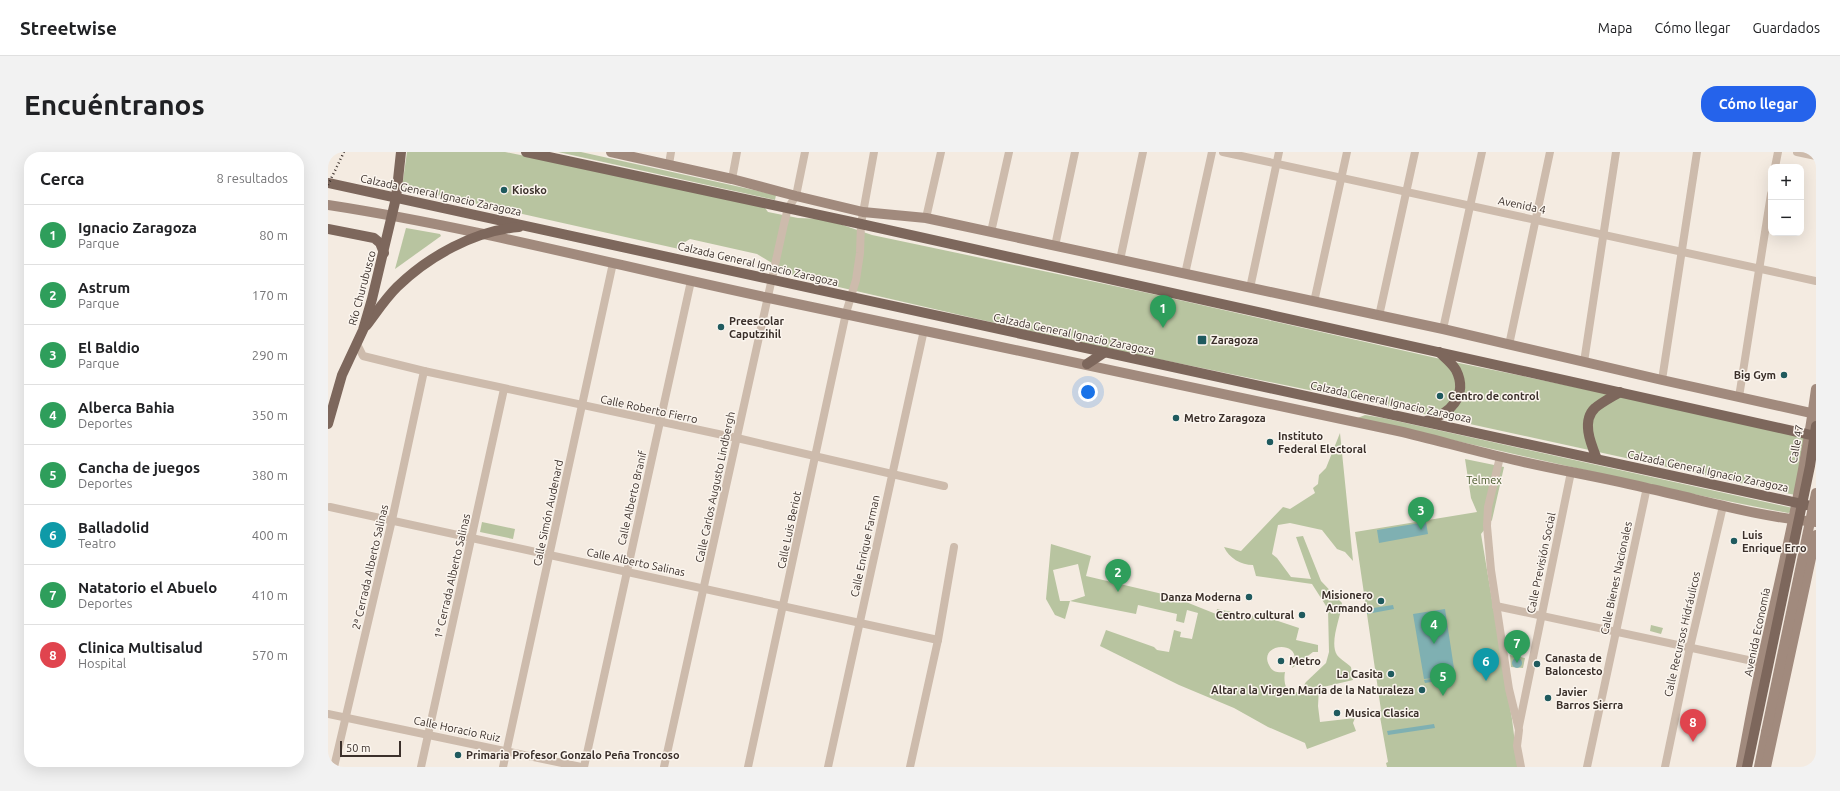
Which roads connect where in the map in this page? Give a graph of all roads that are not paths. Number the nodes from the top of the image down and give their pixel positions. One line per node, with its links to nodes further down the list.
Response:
1 (401, 152): 32 (main road, Río Churubusco)
2 (526, 152): 36 (main road)
3 (611, 152): 24 (main road)
4 (671, 152): 24 (street)
5 (738, 152): 28 (street)
6 (806, 152): 31 (street)
7 (874, 152): 37 (street, Calle Luis Beriot)
8 (941, 152): 39 (street)
9 (1009, 152): 44 (street)
10 (1076, 152): 47 (street)
11 (1143, 152): 50 (street)
12 (1212, 152): 53 (street)
13 (1223, 152): 25 (street, Avenida 4)
14 (1279, 152): 25 (street)
15 (1347, 152): 27 (street)
16 (1482, 152): 35 (street)
17 (1550, 152): 40 (street)
18 (1616, 152): 46 (street)
19 (1697, 152): 48 (street)
20 (1797, 152): 23 (street)
21 (1414, 153): 30 (street)
22 (1777, 154): 26 (street)
23 (1816, 156)
24 (668, 164): 28 (main road)
25 (1277, 164): 27 (street, Avenida 4); 57 (street)
26 (1775, 164)
27 (1342, 177): 30 (street, Avenida 4); 60 (street)
28 (732, 178): 31 (main road)
29 (328, 183): 32 (main road, Calzada General Ignacio Zaragoza)
30 (1406, 191): 35 (street, Avenida 4); 62 (street)
31 (796, 196): 36 (street); 37 (main road)
32 (396, 198): 38 (main road, Río Churubusco); 42 (main road, Calzada General Ignacio Zaragoza)
33 (1770, 200): 52 (street)
34 (328, 205): 38 (main road)
35 (1470, 205): 40 (street, Avenida 4); 63 (street)
36 (788, 208): 41 (main road); 55 (street, Calle Carlos Augusto Lindbergh)
37 (863, 212): 39 (main road); 41 (street, Calle Luis Beriot)
38 (392, 215): 45 (main road); 49 (main road, Río Churubusco)
39 (926, 218): 44 (main road)
40 (1536, 219): 46 (street, Avenida 4); 67 (street)
41 (861, 224): 59 (street, Calle Luis Beriot); 69 (main road)
42 (529, 227): 45 (main road); 55 (main road, Calzada General Ignacio Zaragoza)
43 (328, 230): 49 (main road)
44 (991, 232): 47 (main road)
45 (485, 234): 51 (main road); 64 (main road)
46 (1604, 234): 48 (street, Avenida 4); 71 (street)
47 (1055, 246): 50 (main road)
48 (1682, 252): 52 (street, Avenida 4); 74 (street)
49 (384, 253): 64 (main road, Río Churubusco)
50 (1120, 260): 53 (main road)
51 (613, 263): 54 (main road); 79 (street, Calle Simón Audenard)
52 (1759, 269): 56 (street, Avenida 4); 78 (street)
53 (1185, 274): 57 (main road)
54 (691, 280): 58 (main road); 82 (street, Calle Alberto Branif)
55 (772, 281): 58 (street, Calle Carlos Augusto Lindbergh); 59 (main road, Calzada General Ignacio Zaragoza)
56 (1816, 281)
57 (1250, 288): 60 (main road)
58 (768, 298): 61 (main road); 85 (street, Calle Carlos Augusto Lindbergh)
59 (850, 298): 61 (street, Calle Luis Beriot); 68 (main road, Calzada General Ignacio Zaragoza)
60 (1314, 302): 62 (main road)
61 (846, 313): 65 (main road); 86 (street, Calle Luis Beriot)
62 (1379, 316): 63 (main road)
63 (1443, 329): 67 (main road)
64 (363, 330): 66 (main road, Río Churubusco)
65 (924, 330): 72 (main road); 90 (street, Calle Enrique Farman)
66 (356, 344): 73 (street, Calle Roberto Fierro); 83 (main road, Río Churubusco)
67 (1508, 345): 71 (main road)
68 (1078, 346): 70 (main road, Calzada General Ignacio Zaragoza); 72 (main road)
69 (1437, 351): 77 (main road); 81 (main road)
70 (1105, 352): 72 (main road); 81 (main road, Calzada General Ignacio Zaragoza)
71 (1584, 362): 74 (main road)
72 (1086, 364): 87 (main road)
73 (424, 371): 75 (street, Calle Roberto Fierro); 98 (street, 2ª Cerrada Alberto Salinas)
74 (1662, 380): 78 (main road)
75 (504, 389): 79 (street, Calle Roberto Fierro); 102 (street, 1ª Cerrada Alberto Salinas)
76 (1816, 389): 80 (main road, Calle 47)
77 (1620, 392): 84 (main road); 88 (main road)
78 (1739, 397): 80 (main road)
79 (583, 406): 82 (street, Calle Roberto Fierro); 105 (street, Calle Simón Audenard)
80 (1814, 414): 84 (main road, Calle 47)
81 (1424, 421): 88 (main road, Calzada General Ignacio Zaragoza)
82 (660, 422): 85 (street, Calle Roberto Fierro); 107 (street, Calle Alberto Branif)
83 (328, 424)
84 (1814, 432): 94 (main road, Calle 47); 134 (main road, bridge)
85 (737, 438): 86 (street, Calle Roberto Fierro); 108 (street, Calle Carlos Augusto Lindbergh)
86 (816, 457): 90 (street, Calle Roberto Fierro); 109 (street, Calle Luis Beriot)
87 (1500, 457): 89 (main road); 110 (street)
88 (1596, 459): 94 (main road, Calzada General Ignacio Zaragoza)
89 (1571, 472): 92 (main road); 111 (street, Calle Previsión Social)
90 (892, 474): 91 (street, Calle Roberto Fierro); 112 (street, Calle Enrique Farman)
91 (944, 486)
92 (1646, 487): 95 (main road); 113 (street, Calle Bienes Nacionales)
93 (1816, 493): 135 (main road, bridge)
94 (1797, 502): 97 (main road, Calzada General Ignacio Zaragoza); 99 (main road, Avenida Economía)
95 (1723, 506): 99 (main road); 115 (street, Calle Recursos Hidráulicos)
96 (330, 507): 98 (street, Calle Alberto Salinas)
97 (1816, 508)
98 (392, 520): 102 (street, Calle Alberto Salinas); 118 (street, 2ª Cerrada Alberto Salinas)
99 (1793, 520): 100 (main road); 104 (main road, Avenida Economía)
100 (1816, 522)
101 (1816, 535): 106 (main road)
102 (472, 538): 105 (street, Calle Alberto Salinas); 120 (street, 1ª Cerrada Alberto Salinas)
103 (954, 547): 114 (street)
104 (1786, 554): 106 (main road); 116 (main road, Avenida Economía)
105 (550, 555): 107 (street, Calle Alberto Salinas); 121 (street, Calle Simón Audenard)
106 (1811, 558): 136 (main road)
107 (627, 571): 108 (street, Calle Alberto Salinas); 126 (street, Calle Alberto Branif)
108 (704, 588): 109 (street, Calle Alberto Salinas); 127 (street, Calle Carlos Augusto Lindbergh)
109 (783, 606): 112 (street, Calle Alberto Salinas); 128 (street, Calle Luis Beriot)
110 (1496, 606): 111 (street); 119 (street)
111 (1541, 616): 113 (street); 119 (street, Calle Previsión Social)
112 (860, 622): 114 (street, Calle Alberto Salinas); 129 (street, Calle Enrique Farman)
113 (1616, 632): 115 (street); 131 (street, Calle Bienes Nacionales)
114 (938, 640): 130 (street)
115 (1690, 647): 116 (street); 132 (street, Calle Recursos Hidráulicos)
116 (1762, 663): 133 (main road, Avenida Economía)
117 (328, 714): 118 (street, Calle Horacio Ruiz)
118 (347, 717): 120 (street, Calle Horacio Ruiz); 123 (street, 2ª Cerrada Alberto Salinas)
119 (1519, 730): 122 (street)
120 (428, 734): 121 (street, Calle Horacio Ruiz); 124 (street, 1ª Cerrada Alberto Salinas)
121 (507, 751): 125 (street, Calle Simón Audenard); 126 (street, Calle Horacio Ruiz)
122 (1523, 766)
123 (334, 767)
124 (420, 767)
125 (503, 767)
126 (583, 767)
127 (664, 767)
128 (748, 767)
129 (828, 767)
130 (910, 767)
131 (1587, 767)
132 (1665, 767)
133 (1741, 767)
134 (1747, 767)
135 (1759, 767)
136 (1766, 767)

